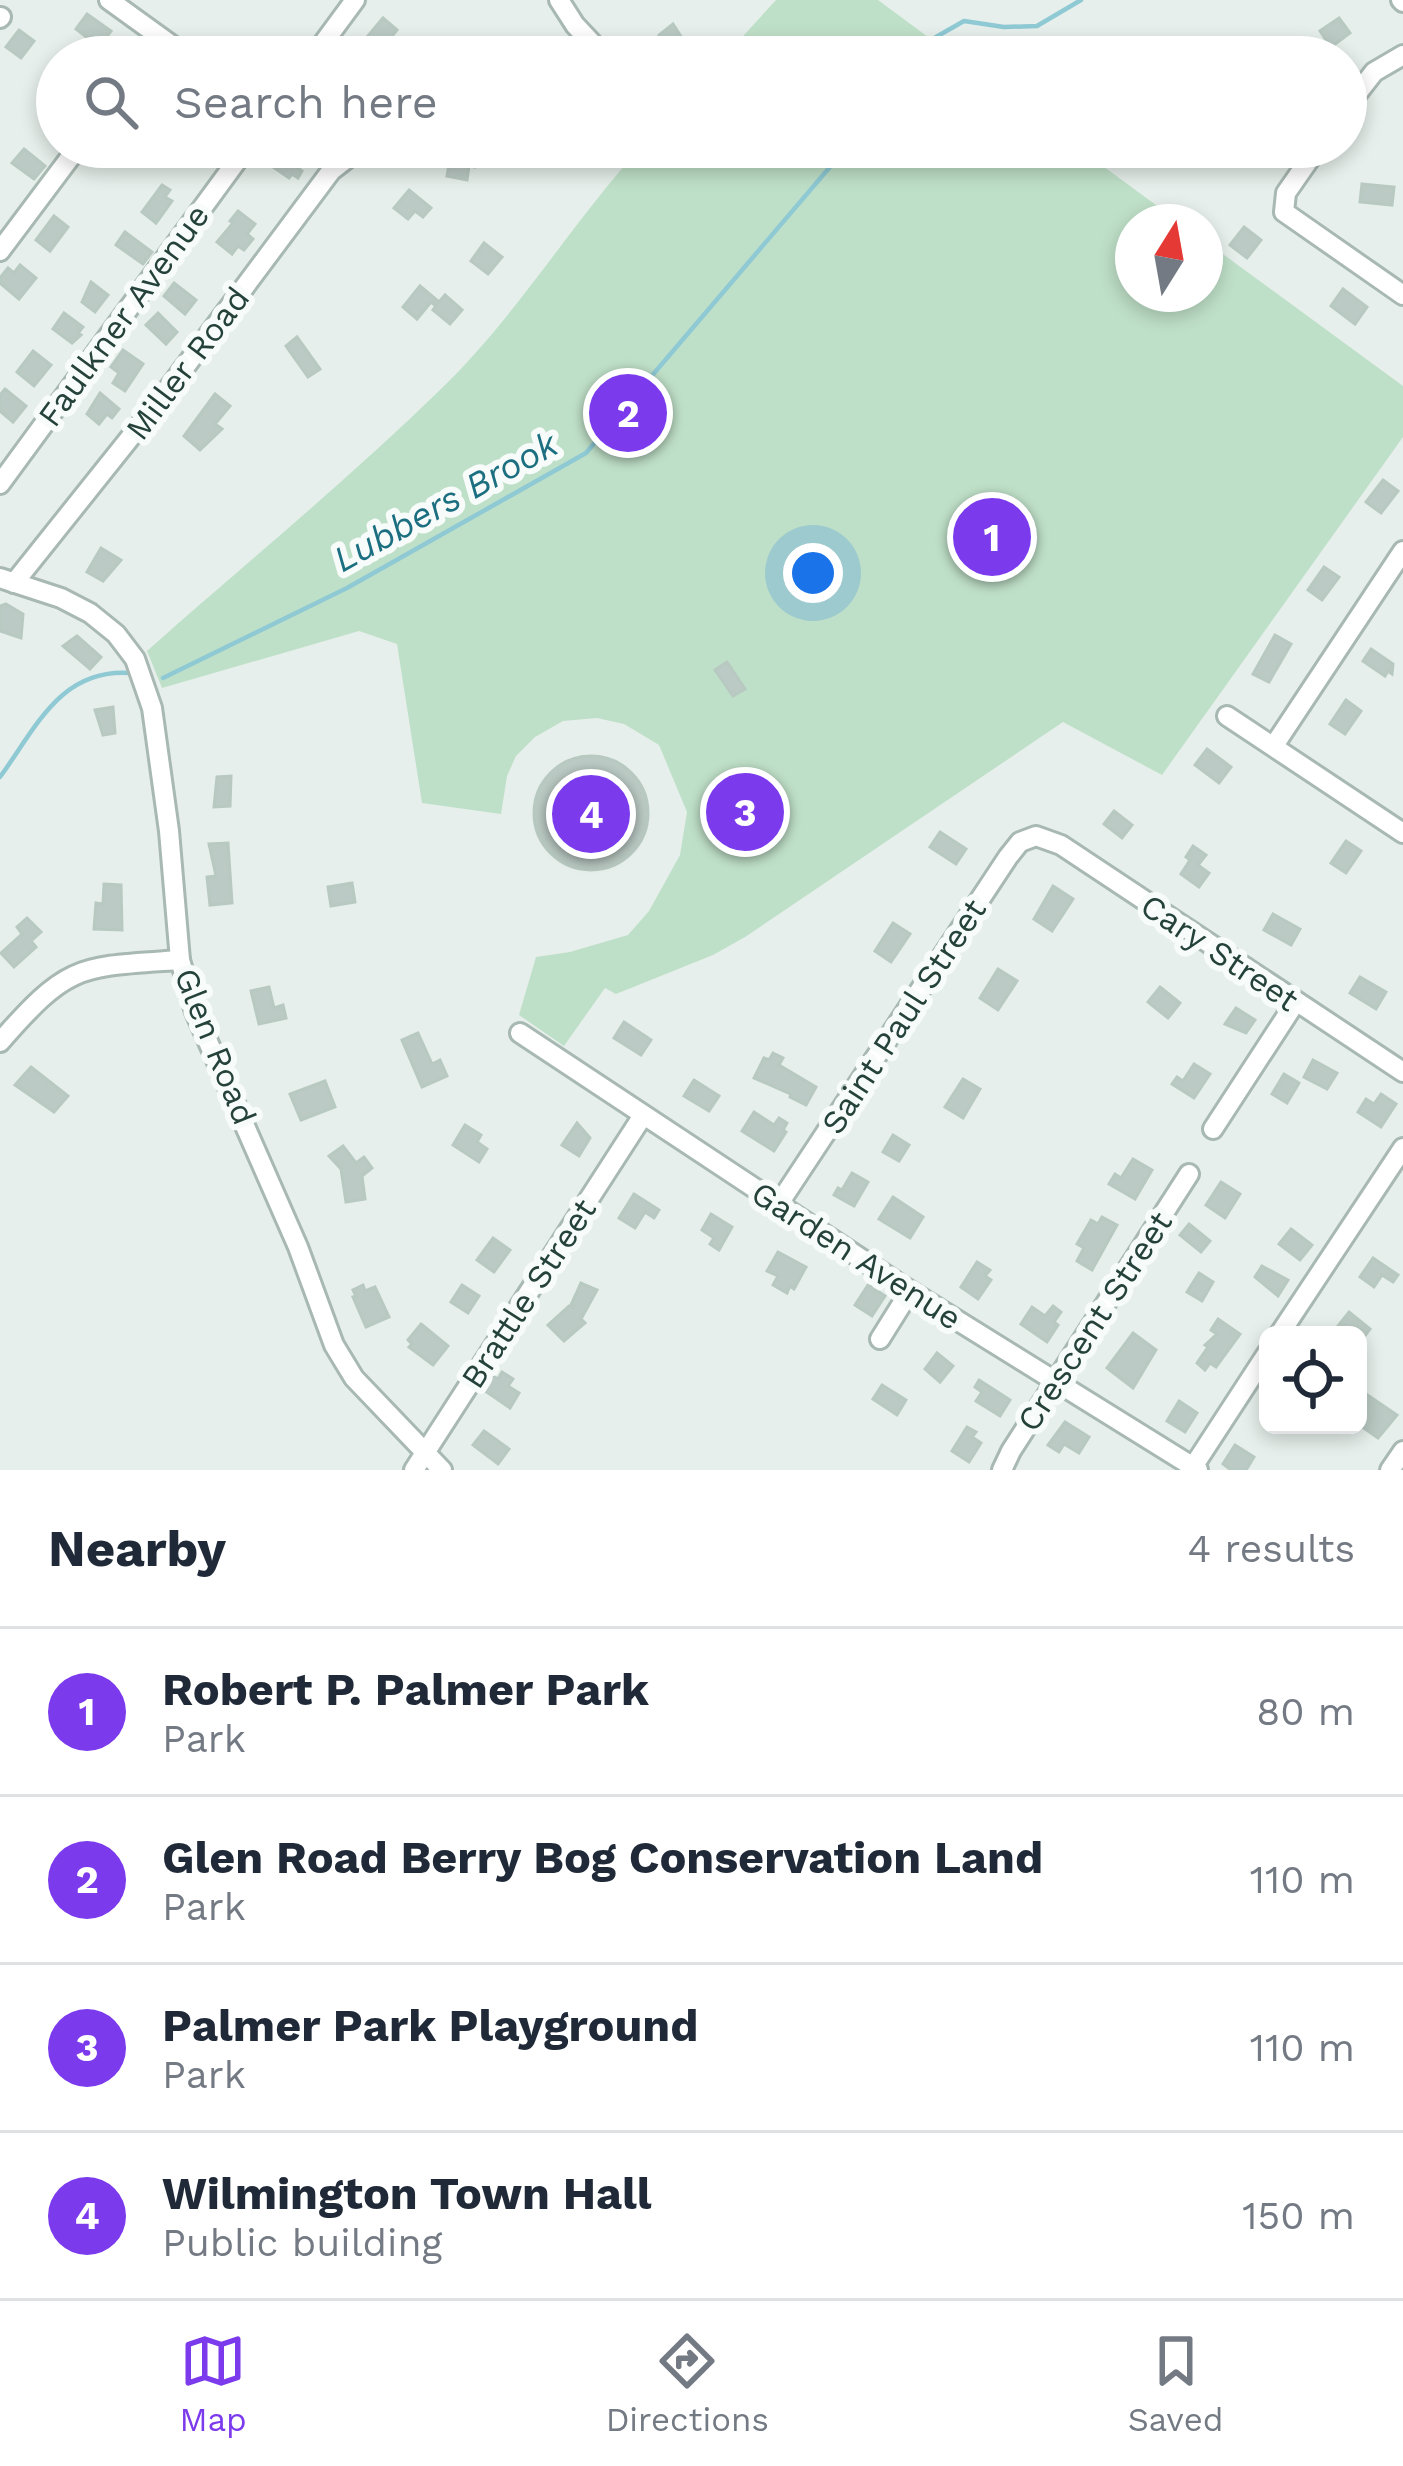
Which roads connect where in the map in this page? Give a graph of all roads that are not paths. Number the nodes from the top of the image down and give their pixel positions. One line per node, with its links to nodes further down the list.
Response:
1 (109, 0): 4 (street)
2 (355, 0): 5 (street)
3 (559, 0): 6 (street)
4 (159, 36)
5 (328, 36)
6 (585, 36)
7 (1403, 55): 8 (street)
8 (1367, 81)
9 (62, 168): 13 (street)
10 (232, 168): 15 (street, Faulkner Avenue)
11 (335, 168): 17 (street, Miller Road)
12 (1303, 168): 14 (street)
13 (0, 251)
14 (1403, 295)
15 (0, 484)
16 (1403, 551): 19 (street)
17 (7, 580): 22 (street, Glen Road)
18 (1227, 716): 19 (street)
19 (1275, 744): 20 (street)
20 (1403, 833)
21 (1036, 836): 23 (street, Cary Street); 31 (street, Saint Paul Street)
22 (180, 960): 25 (street); 37 (street, Glen Road)
23 (1294, 1003): 26 (street, Cary Street); 28 (street)
24 (520, 1034): 27 (street, Garden Avenue)
25 (0, 1042)
26 (1403, 1072)
27 (642, 1117): 31 (street, Garden Avenue); 37 (street, Brattle Street)
28 (1213, 1129)
29 (1403, 1148): 33 (street)
30 (1189, 1174): 36 (street, Crescent Street)
31 (778, 1205): 32 (street, Garden Avenue)
32 (910, 1291): 34 (street); 36 (street, Garden Avenue)
33 (1285, 1326)
34 (880, 1339)
35 (1259, 1366): 39 (street)
36 (1055, 1380): 39 (street, Garden Avenue); 42 (street, Crescent Street)
37 (424, 1451): 40 (street, Brattle Street); 41 (street, Glen Road)
38 (1403, 1451): 43 (street)
39 (1194, 1469)
40 (414, 1470)
41 (442, 1470)
42 (1002, 1470)
43 (1390, 1470)

